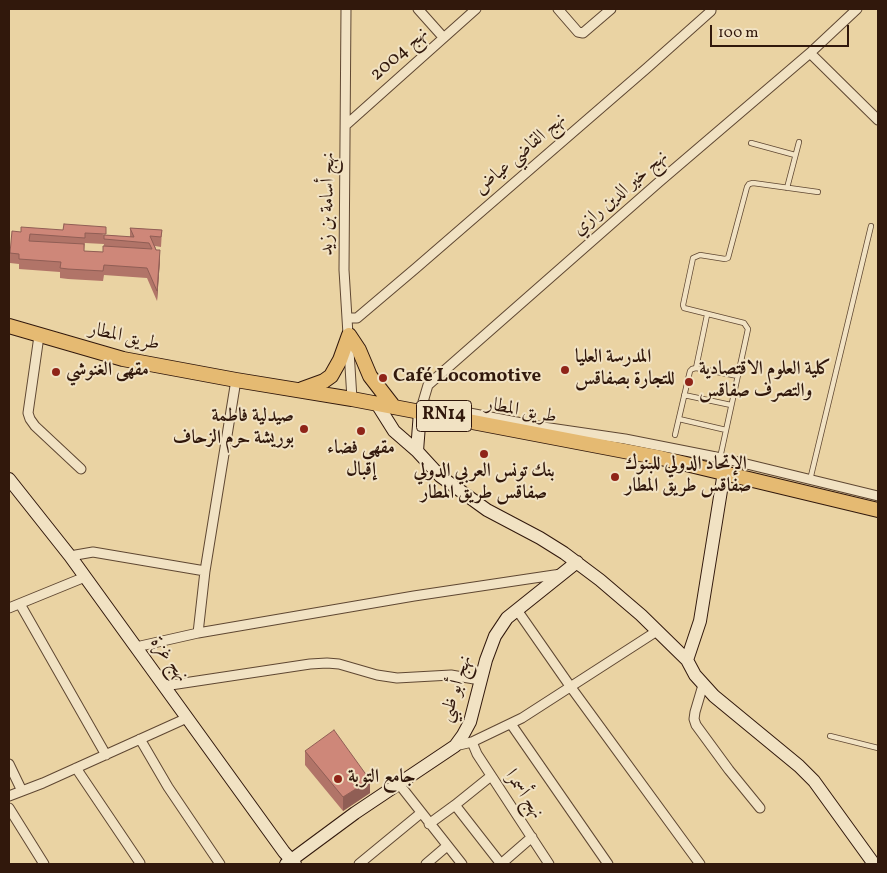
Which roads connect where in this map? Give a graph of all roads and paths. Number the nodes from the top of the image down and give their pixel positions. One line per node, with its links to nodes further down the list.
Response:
1 (346, 9): 11 (street, نهج أسامة بن زيد)
2 (418, 9): 8 (street)
3 (476, 9): 8 (street, نهج 2004)
4 (558, 9): 5 (street)
5 (609, 9)
6 (711, 9): 19 (street, نهج القاضي عياض)
7 (857, 9): 9 (street, نهج خير الدين رازي)
8 (443, 37): 11 (street, نهج 2004)
9 (810, 53): 10 (street); 32 (street, نهج خير الدين رازي)
10 (878, 120)
11 (346, 125): 19 (street, نهج أسامة بن زيد)
12 (799, 142): 14 (lane)
13 (751, 143): 14 (lane)
14 (796, 155): 15 (lane)
15 (787, 188): 16 (lane); 18 (lane)
16 (818, 192)
17 (872, 226): 40 (lane)
18 (707, 314): 23 (lane); 24 (lane)
19 (347, 318): 21 (street, نهج أسامة بن زيد)
20 (9, 326): 22 (main road, طريق المطار / RN14)
21 (348, 335): 26 (main road); 28 (street, نهج أسامة بن زيد); 31 (main road)
22 (39, 336): 25 (main road, طريق المطار / RN14); 38 (street)
23 (696, 368): 24 (lane); 27 (lane)
24 (738, 376): 30 (lane)
25 (236, 380): 26 (main road, طريق المطار / RN14); 45 (street)
26 (300, 390): 28 (main road, طريق المطار / RN14)
27 (684, 395): 30 (lane); 33 (lane)
28 (352, 399): 29 (main road, طريق المطار / RN14)
29 (377, 404): 31 (main road, طريق المطار / RN14); 36 (street)
30 (732, 405): 34 (lane)
31 (394, 407): 32 (main road, طريق المطار / RN14)
32 (421, 408): 36 (street); 37 (main road, طريق المطار / RN14)
33 (679, 419): 34 (lane); 35 (lane)
34 (726, 430): 37 (lane)
35 (675, 435)
36 (417, 451): 44 (street)
37 (723, 463): 40 (street); 42 (main road, طريق المطار / RN14); 54 (street)
38 (81, 469)
39 (9, 479): 43 (street, نهج غزة)
40 (810, 480): 41 (street)
41 (878, 496)
42 (878, 510)
43 (70, 556): 45 (street); 47 (street, نهج غزة)
44 (577, 562): 46 (street, نهج أبو ظبي); 51 (street)
45 (206, 571): 52 (street)
46 (564, 573): 50 (street, نهج أبو ظبي); 52 (street)
47 (85, 577): 48 (street); 53 (street, نهج غزة)
48 (20, 604): 49 (street); 66 (street)
49 (9, 608)
50 (517, 610): 55 (street, نهج أبو ظبي); 58 (street)
51 (657, 631): 54 (street); 58 (street)
52 (198, 633): 53 (street)
53 (136, 647): 57 (street, نهج غزة)
54 (687, 660): 56 (street)
55 (480, 680): 57 (street); 64 (street, نهج أبو ظبي)
56 (703, 685): 75 (street); 91 (street)
57 (164, 686): 59 (street, نهج غزة)
58 (570, 686): 60 (street); 90 (street)
59 (187, 718): 62 (street); 81 (street, نهج غزة)
60 (511, 724): 63 (street); 89 (street)
61 (830, 736): 65 (lane)
62 (140, 739): 66 (street); 83 (street)
63 (472, 742): 64 (street); 69 (street, نهج أسمرا)
64 (455, 746): 70 (street, نهج أبو ظبي)
65 (878, 748)
66 (106, 754): 68 (street)
67 (9, 764): 71 (street)
68 (76, 768): 71 (street); 80 (street)
69 (491, 776): 73 (street); 78 (street, نهج أسمرا)
70 (399, 784): 76 (street); 81 (street, نهج أبو ظبي)
71 (22, 791): 72 (street)
72 (9, 796)
73 (455, 805): 77 (street); 87 (street)
74 (9, 808): 82 (street)
75 (760, 808)
76 (421, 813): 77 (street); 84 (street)
77 (429, 824): 79 (street)
78 (532, 837): 87 (street); 88 (street, نهج أسمرا)
79 (447, 846): 85 (street); 86 (street)
80 (140, 863)
81 (290, 863)
82 (44, 864)
83 (220, 864)
84 (359, 864)
85 (426, 864)
86 (462, 864)
87 (501, 864)
88 (549, 864)
89 (608, 864)
90 (700, 864)
91 (874, 864)

